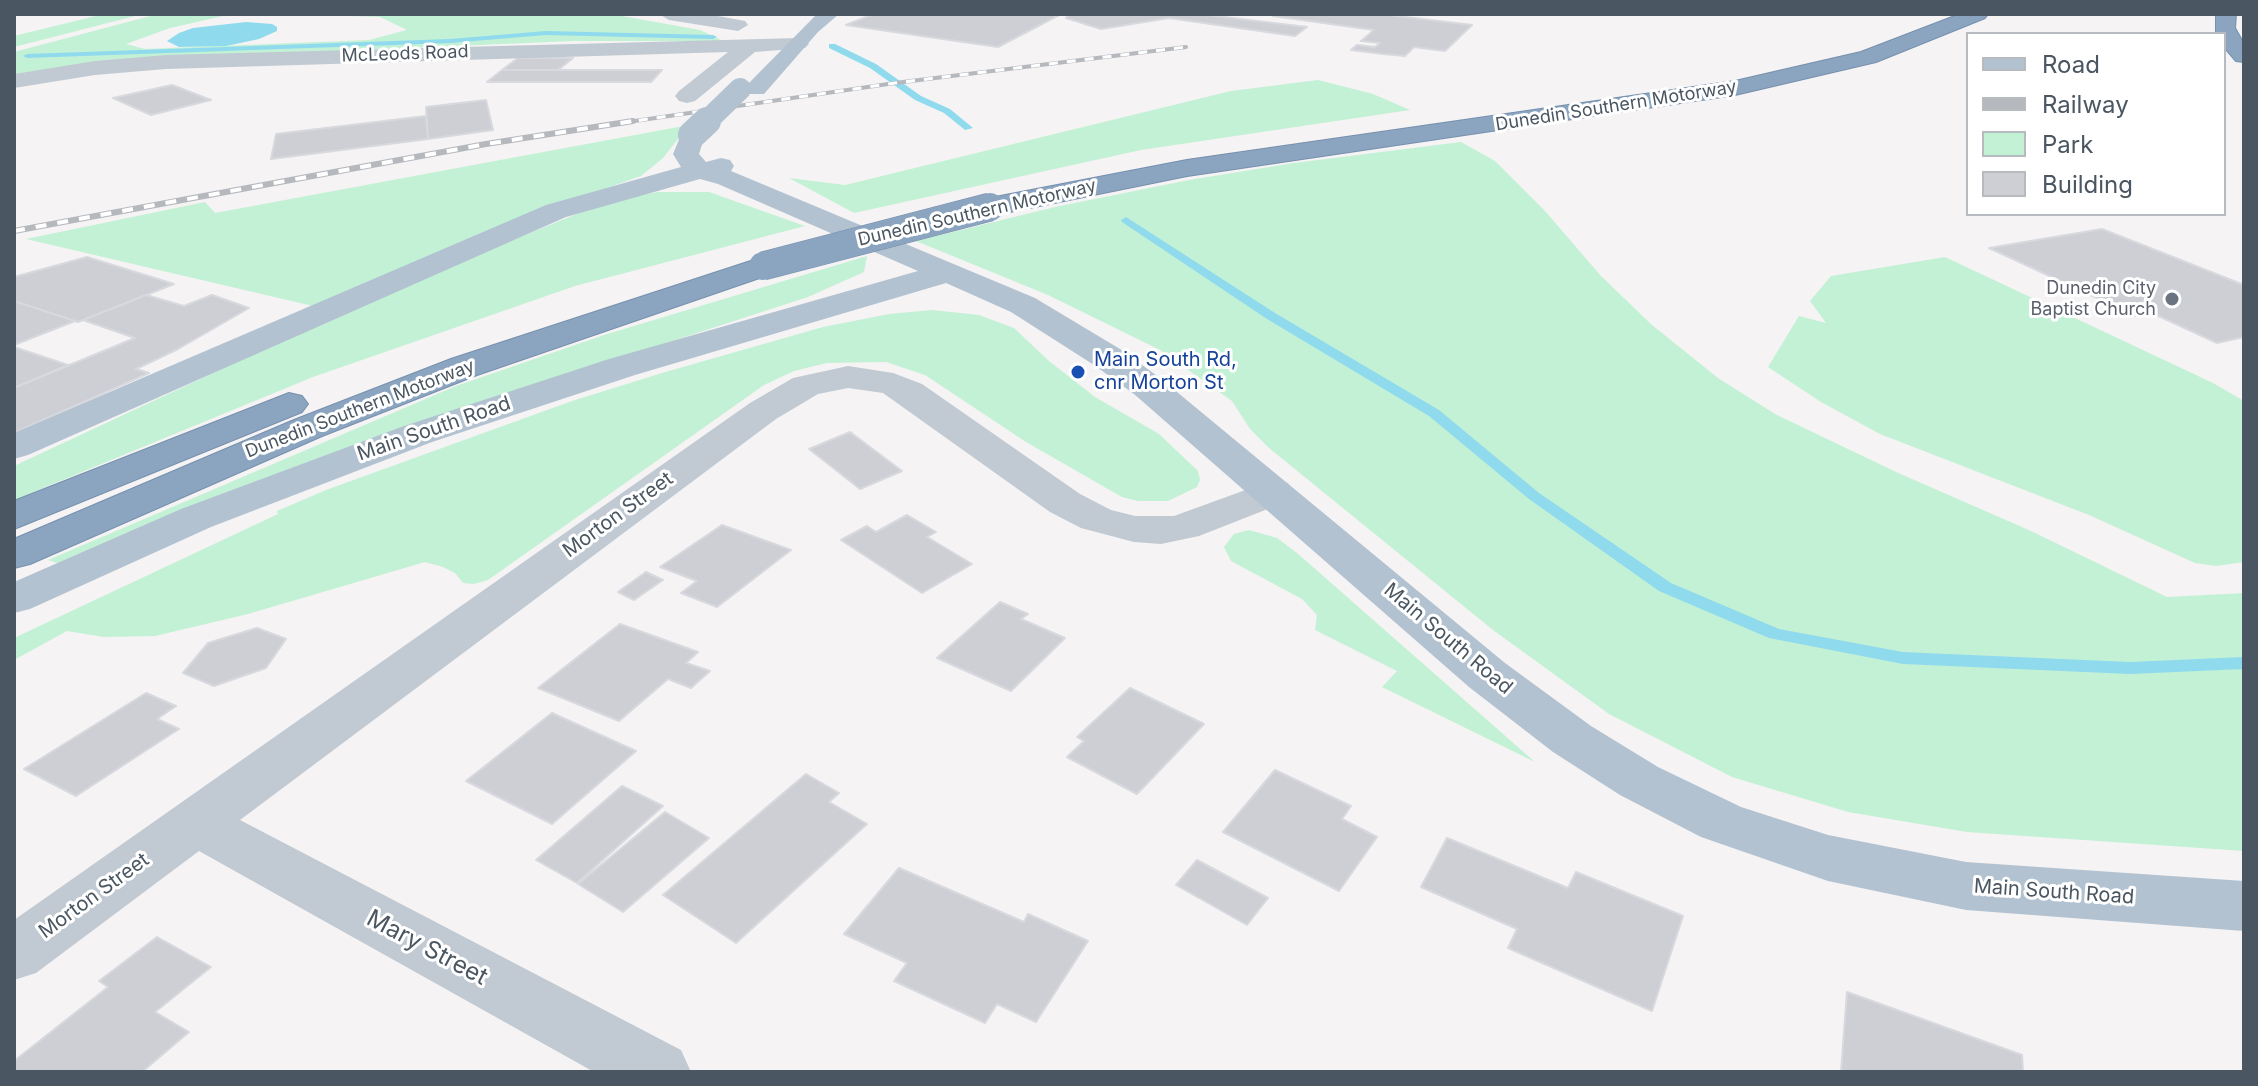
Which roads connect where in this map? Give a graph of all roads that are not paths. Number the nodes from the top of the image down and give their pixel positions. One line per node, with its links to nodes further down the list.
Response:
1 (669, 14): 6 (street)
2 (829, 14): 6 (main road)
3 (1929, 14): 12 (highway, Dunedin Southern Motorway)
4 (1978, 14): 12 (highway, Dunedin Southern Motorway)
5 (2226, 14): 8 (highway)
6 (798, 33): 7 (street, McLeods Road); 11 (main road)
7 (750, 45): 9 (street, McLeods Road); 10 (street)
8 (2244, 56)
9 (14, 81)
10 (687, 96)
11 (717, 172): 14 (main road, Main South Road); 15 (main road)
12 (981, 200): 13 (highway, Dunedin Southern Motorway, bridge)
13 (754, 258): 17 (highway, Dunedin Southern Motorway); 18 (highway, Dunedin Southern Motorway)
14 (947, 273): 16 (main road, Main South Road); 19 (main road, Main South Road)
15 (14, 447)
16 (1273, 492): 20 (street, Morton Street); 21 (main road, Main South Road)
17 (14, 516)
18 (14, 555)
19 (14, 599)
20 (197, 823): 22 (street, Morton Street); 23 (street, Mary Street)
21 (2244, 906)
22 (14, 954)
23 (657, 1072)

